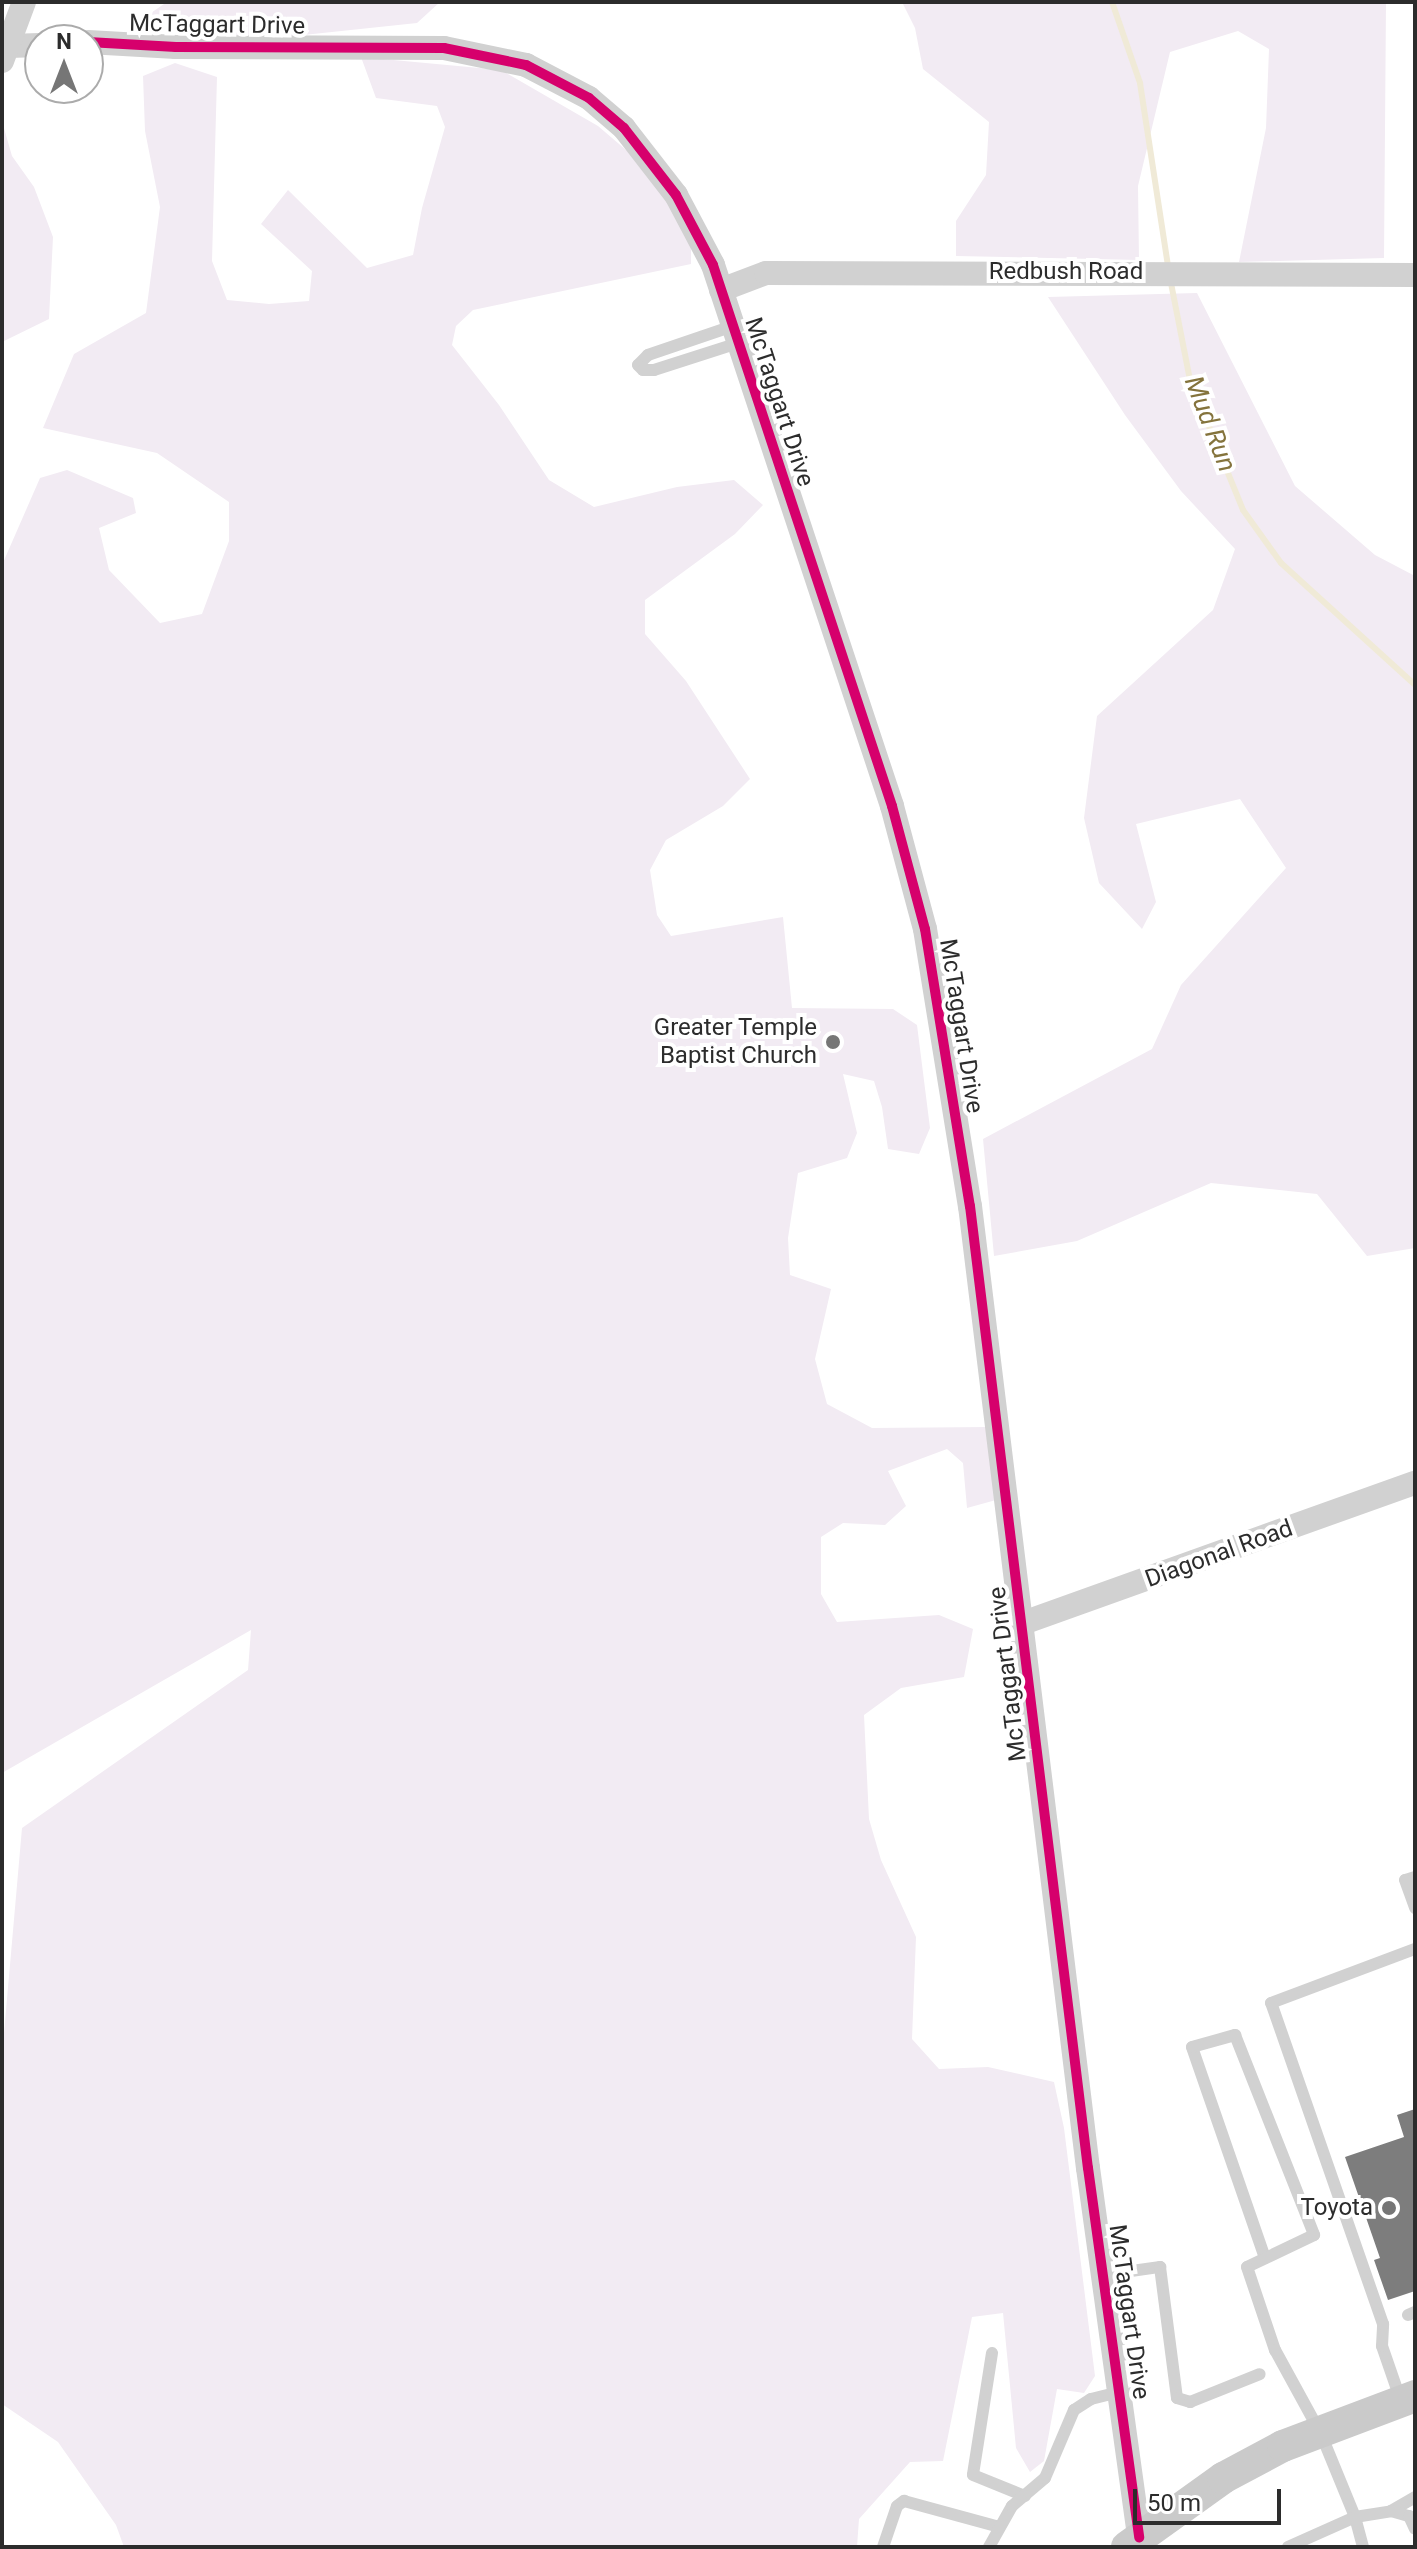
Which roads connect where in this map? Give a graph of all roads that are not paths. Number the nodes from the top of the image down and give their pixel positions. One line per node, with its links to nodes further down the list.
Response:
1 (24, 2): 3 (street)
2 (104, 43): 5 (street, McTaggart Drive)
3 (5, 53)
4 (1415, 275): 5 (street, Redbush Road)
5 (721, 290): 6 (street, McTaggart Drive)
6 (736, 335): 6 (lane); 8 (street, McTaggart Drive)
7 (1415, 1483): 8 (street, Diagonal Road)
8 (1023, 1623): 13 (street, McTaggart Drive)
9 (1415, 1877): 10 (lane)
10 (1415, 1908)
11 (1415, 1949): 17 (lane)
12 (1265, 2258): 12 (lane); 18 (lane)
13 (1103, 2275): 15 (lane); 16 (street, McTaggart Drive)
14 (992, 2353): 19 (lane)
15 (1260, 2374)
16 (1120, 2392): 19 (lane); 25 (street, McTaggart Drive)
17 (1408, 2399): 18 (main road)
18 (1321, 2434): 22 (lane); 25 (main road)
19 (1025, 2496): 23 (lane)
20 (1415, 2497): 21 (lane)
21 (1391, 2511): 22 (lane); 24 (lane)
22 (1355, 2517): 28 (lane); 29 (lane)
23 (1000, 2527): 26 (lane); 27 (lane)
24 (1415, 2529)
25 (1133, 2542)
26 (883, 2547)
27 (989, 2547)
28 (1288, 2547)
29 (1363, 2547)

